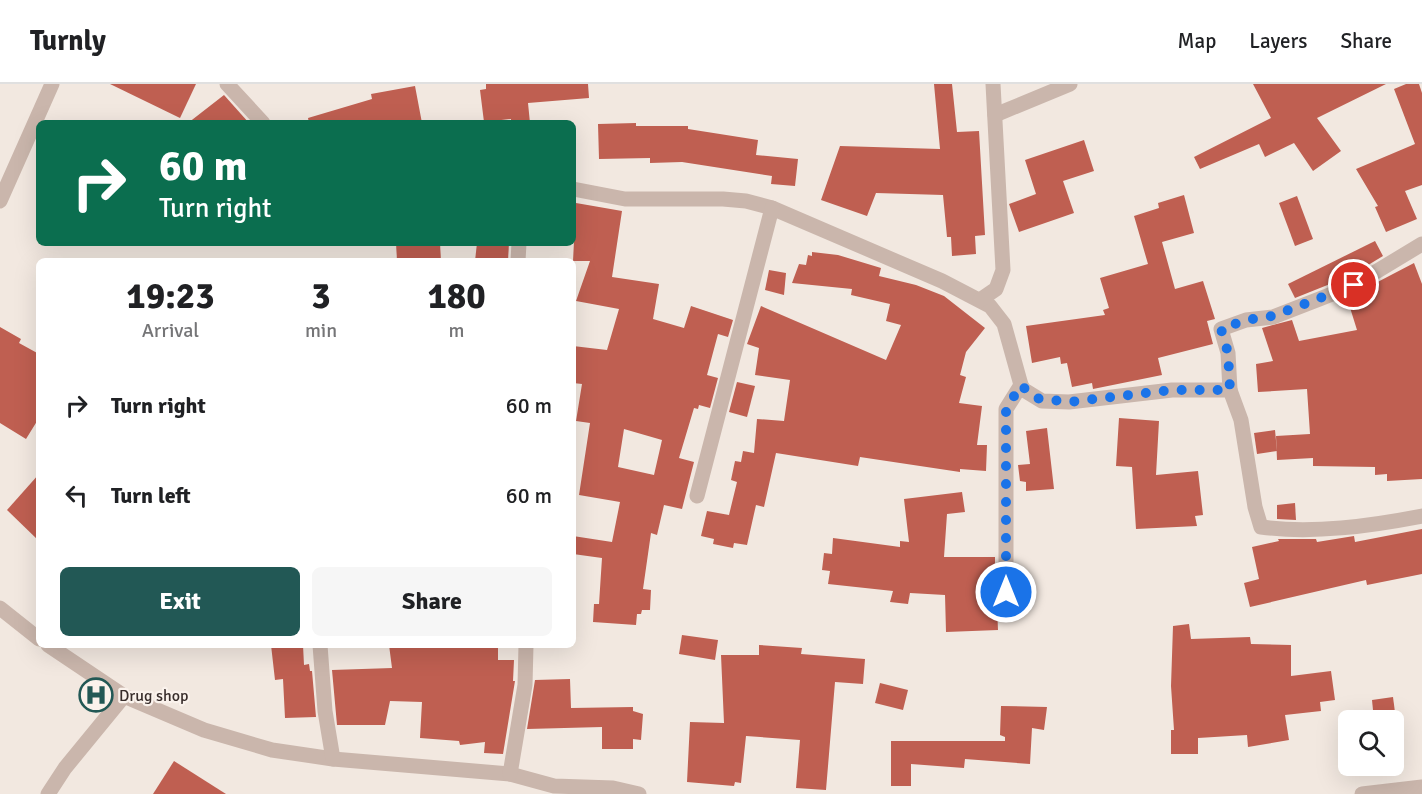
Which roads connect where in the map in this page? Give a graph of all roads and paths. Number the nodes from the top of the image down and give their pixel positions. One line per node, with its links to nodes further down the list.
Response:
1 (52, 84): 8 (street)
2 (227, 84): 6 (street)
3 (993, 84): 5 (street)
4 (1070, 84): 5 (street)
5 (995, 115): 11 (street)
6 (260, 120)
7 (576, 190): 9 (street)
8 (0, 201)
9 (771, 208): 11 (street); 14 (street)
10 (1422, 244): 13 (street)
11 (980, 300): 12 (street)
12 (1021, 385): 13 (street); 16 (street)
13 (1230, 390): 15 (street)
14 (697, 496)
15 (1422, 516)
16 (1006, 592)
17 (0, 608): 18 (street)
18 (36, 637)
19 (52, 648): 22 (street)
20 (320, 648): 23 (street)
21 (526, 648): 24 (street)
22 (124, 696): 23 (street); 26 (street)
23 (333, 759): 24 (street)
24 (510, 774): 27 (street)
25 (1422, 787): 28 (street)
26 (48, 794)
27 (639, 794)
28 (1362, 794)

